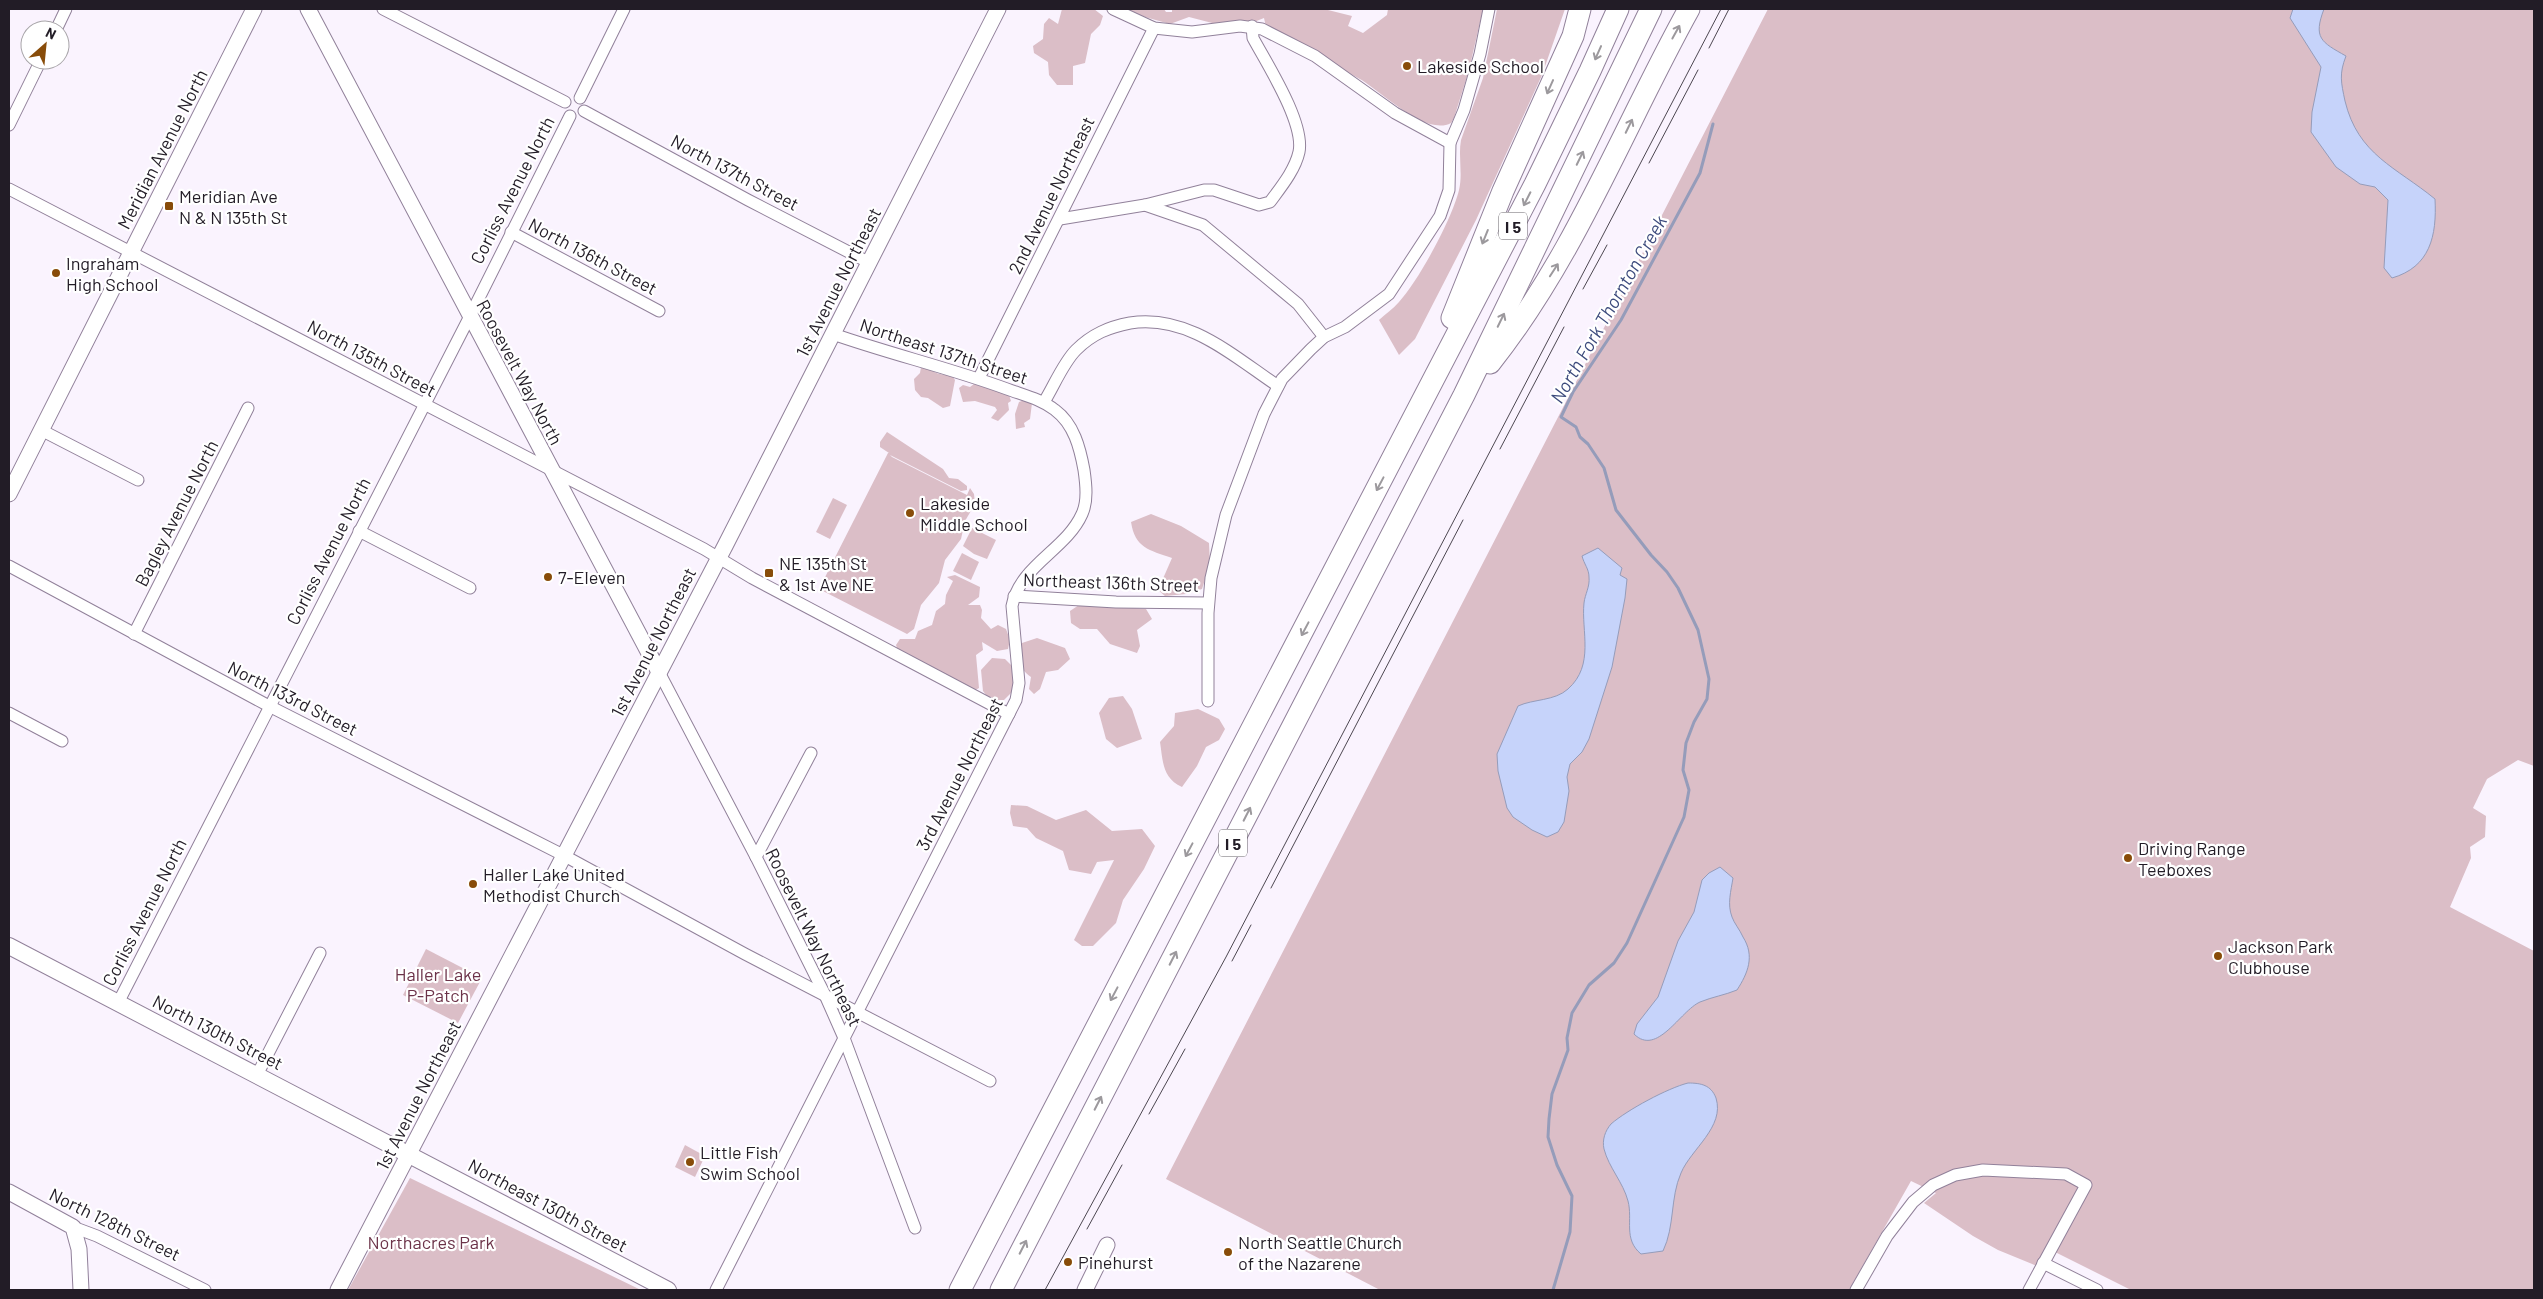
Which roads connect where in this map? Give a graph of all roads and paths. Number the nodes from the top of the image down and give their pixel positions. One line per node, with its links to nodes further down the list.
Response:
1 (254, 9): 25 (street, Meridian Avenue North)
2 (308, 9): 28 (street, Roosevelt Way North)
3 (383, 9): 16 (street)
4 (624, 9): 15 (street)
5 (998, 9): 26 (street, 1st Avenue Northeast)
6 (1113, 9): 13 (street)
7 (1489, 9): 20 (street)
8 (1580, 9): 38 (highway, one-way to 38)
9 (1618, 9): 38 (highway, I 5, one-way to 38)
10 (1651, 9): 33 (highway, I 5, one-way to 10)
11 (1688, 9): 33 (highway, one-way to 11)
12 (1252, 26): 13 (street); 20 (street); 22 (street)
13 (1154, 28): 23 (street, 2nd Avenue Northeast)
14 (36, 70): 19 (street)
15 (580, 98): 16 (street); 17 (street)
16 (565, 102): 18 (street)
17 (584, 111): 18 (street); 26 (street, North 137th Street)
18 (570, 116): 24 (street, Corliss Avenue North)
19 (9, 125)
20 (1450, 143): 30 (street)
21 (9, 189): 25 (street, North 135th Street)
22 (1145, 204): 23 (street); 30 (street)
23 (1060, 218): 31 (street, 2nd Avenue Northeast)
24 (511, 232): 27 (street, North 136th Street); 28 (street, Corliss Avenue North)
25 (131, 252): 35 (street, North 135th Street); 37 (street, Meridian Avenue North)
26 (870, 263): 29 (street, 1st Avenue Northeast)
27 (658, 311)
28 (469, 318): 35 (street, Corliss Avenue North); 39 (street, Roosevelt Way North)
29 (833, 334): 31 (street, Northeast 137th Street); 43 (street, 1st Avenue Northeast)
30 (1324, 337): 32 (street)
31 (979, 378): 34 (street, Northeast 137th Street)
32 (1278, 386): 34 (street); 47 (street)
33 (1464, 395): 78 (highway, I 5, one-way to 33)
34 (1044, 402): 46 (street)
35 (424, 405): 39 (street, North 135th Street); 42 (street, Corliss Avenue North)
36 (248, 408): 48 (street, Bagley Avenue North)
37 (41, 430): 40 (street); 41 (street, Meridian Avenue North)
38 (1402, 441): 77 (highway, I 5, one-way to 77)
39 (553, 471): 43 (street, North 135th Street); 49 (street, Roosevelt Way North)
40 (138, 480)
41 (9, 494)
42 (359, 531): 45 (street); 51 (street, Corliss Avenue North)
43 (718, 558): 49 (street, 1st Avenue Northeast); 53 (street, North 135th Street)
44 (9, 566): 48 (street, North 133rd Street)
45 (470, 588)
46 (1014, 596): 47 (street, Northeast 136th Street); 53 (street, 3rd Avenue Northeast)
47 (1208, 603): 50 (street)
48 (134, 634): 51 (street, North 133rd Street)
49 (658, 672): 56 (street, 1st Avenue Northeast); 57 (street, Roosevelt Way Northeast)
50 (1208, 701)
51 (269, 706): 56 (street, North 133rd Street); 61 (street, Corliss Avenue North)
52 (9, 713): 54 (street)
53 (1009, 714): 62 (street, 3rd Avenue Northeast)
54 (62, 741)
55 (811, 753): 57 (street)
56 (563, 855): 60 (street, North 133rd Street); 66 (street, 1st Avenue Northeast)
57 (756, 857): 60 (street, Roosevelt Way Northeast)
58 (9, 946): 61 (main road, North 130th Street)
59 (320, 953): 64 (street)
60 (824, 995): 62 (street, North 133rd Street); 63 (street, Roosevelt Way Northeast)
61 (118, 1003): 64 (main road, North 130th Street)
62 (857, 1011): 63 (street, 3rd Avenue Northeast); 65 (street, North 133rd Street)
63 (844, 1038): 69 (street, Roosevelt Way Northeast); 76 (street, 3rd Avenue Northeast)
64 (257, 1075): 66 (main road, North 130th Street)
65 (990, 1081)
66 (409, 1155): 74 (street, 1st Avenue Northeast); 75 (main road, Northeast 130th Street)
67 (9, 1192): 68 (street, North 128th Street)
68 (73, 1227): 72 (street); 73 (street, North 128th Street)
69 (915, 1228)
70 (1108, 1245): 79 (street)
71 (2043, 1263): 80 (street); 81 (street); 82 (street)
72 (81, 1290)
73 (205, 1290)
74 (338, 1290)
75 (668, 1290)
76 (716, 1290)
77 (960, 1290)
78 (1001, 1290)
79 (1085, 1290)
80 (1856, 1290)
81 (2029, 1290)
82 (2097, 1290)

